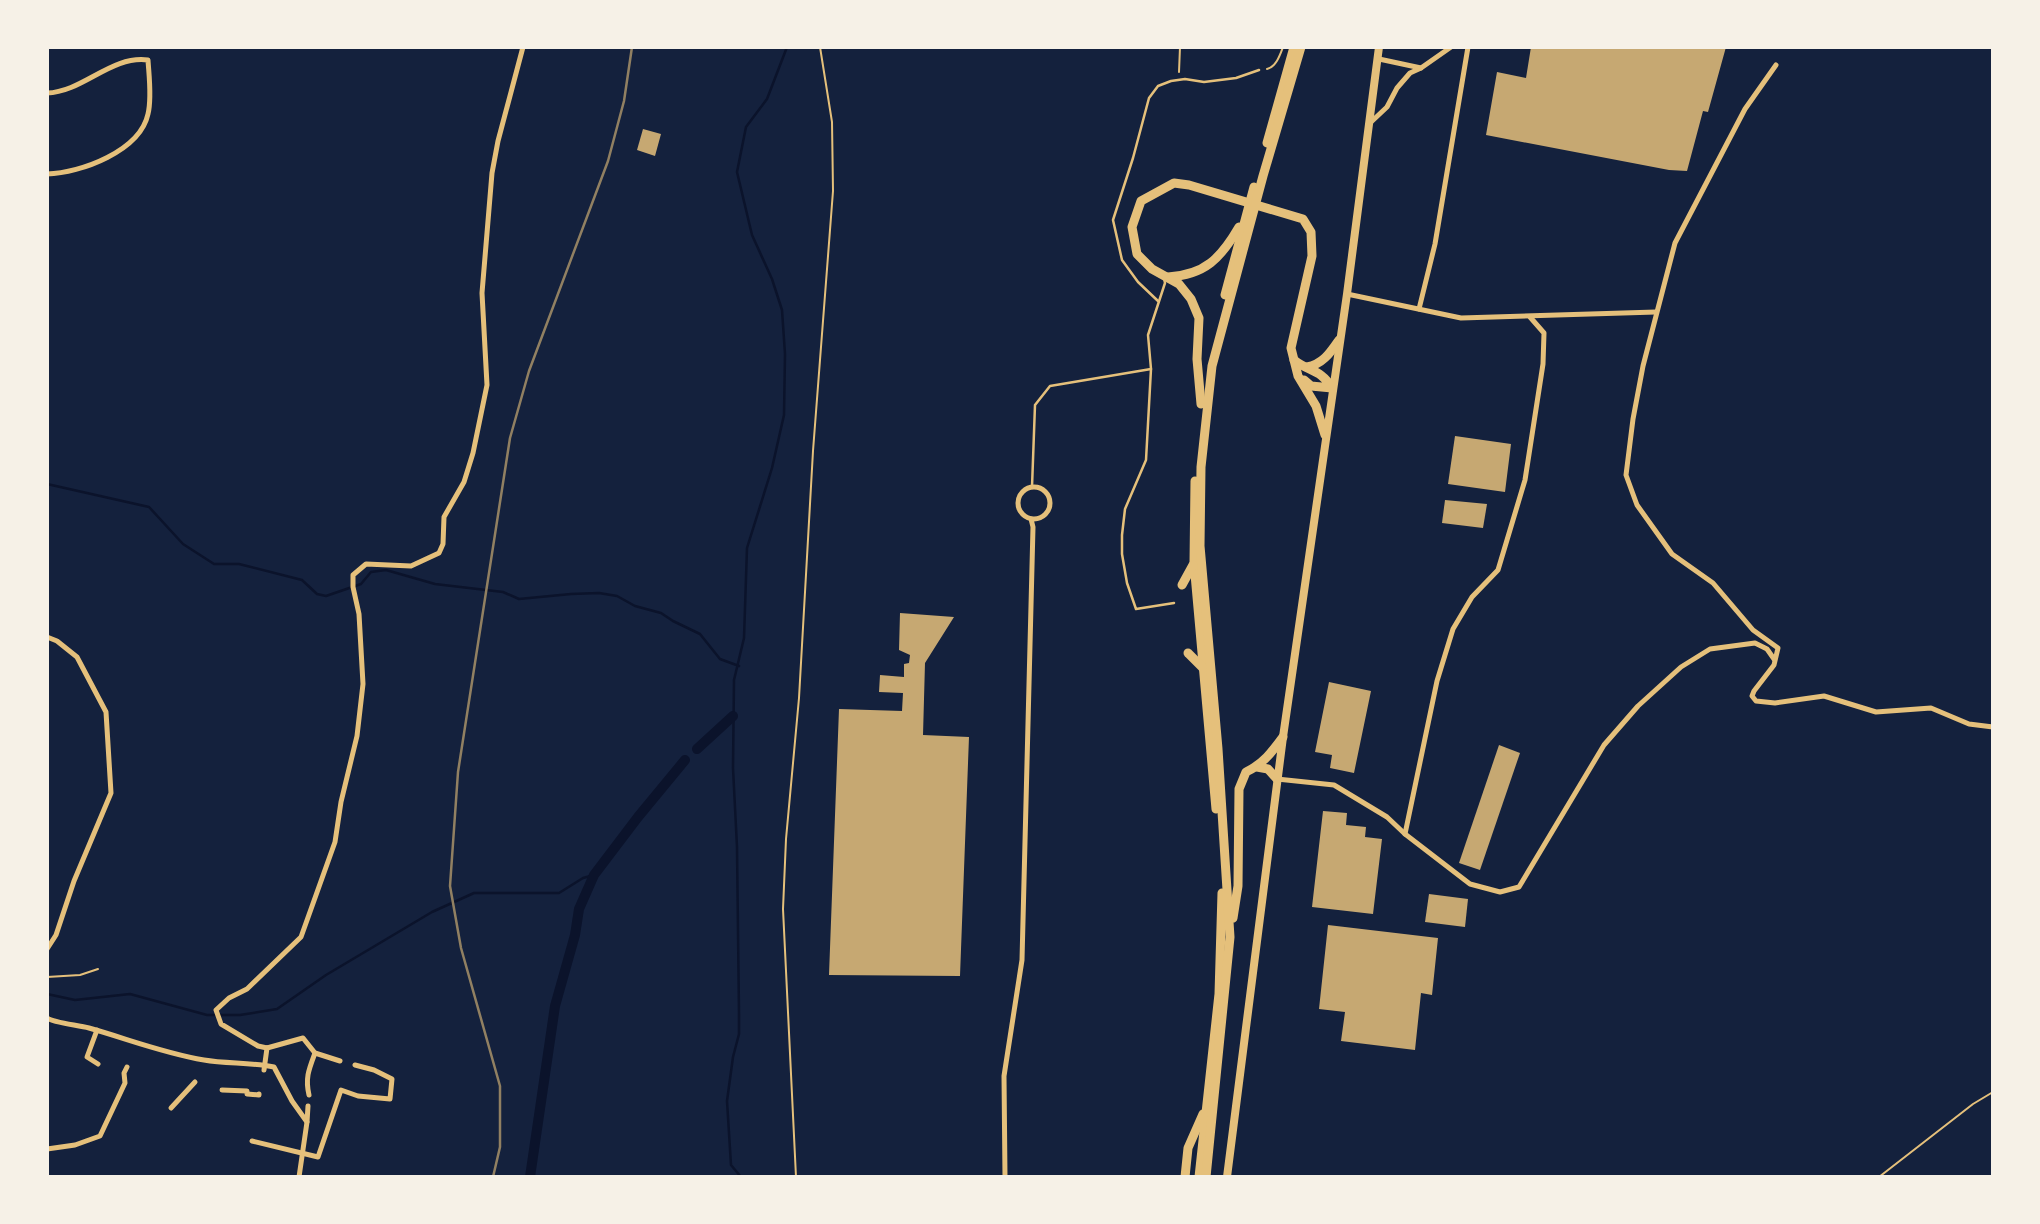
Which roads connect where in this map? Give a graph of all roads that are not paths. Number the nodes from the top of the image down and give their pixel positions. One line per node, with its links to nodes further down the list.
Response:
1 (523, 47): 45 (street)
2 (1294, 47): 14 (highway)
3 (1301, 47): 41 (highway)
4 (1379, 47): 7 (main road)
5 (1451, 47): 9 (street)
6 (1468, 47): 18 (street)
7 (1379, 59): 9 (street); 12 (main road)
8 (1776, 65): 19 (street)
9 (1422, 68): 12 (street)
10 (1259, 70): 17 (lane)
11 (47, 93): 13 (street)
12 (1370, 124): 16 (main road)
13 (47, 174)
14 (1246, 214): 15 (highway); 25 (highway)
15 (1165, 276): 17 (lane); 23 (highway); 25 (highway)
16 (1347, 294): 18 (street); 21 (main road)
17 (1158, 302): 22 (lane)
18 (1419, 309): 20 (street)
19 (1656, 312): 20 (street); 34 (street)
20 (1530, 317): 40 (street)
21 (1339, 341): 23 (highway); 24 (main road)
22 (1151, 369): 27 (lane); 31 (lane)
23 (1301, 372): 24 (highway); 24 (highway); 26 (highway)
24 (1332, 388): 26 (main road)
25 (1201, 404): 29 (highway)
26 (1325, 435): 37 (main road)
27 (1032, 486): 28 (street); 28 (street)
28 (1031, 519): 64 (street)
29 (1194, 563): 30 (highway); 35 (highway)
30 (1181, 585)
31 (1174, 603)
32 (47, 637): 42 (street)
33 (1188, 653): 35 (highway)
34 (1774, 659): 36 (street); 40 (street)
35 (1203, 668): 56 (highway)
36 (1993, 727)
37 (1283, 737): 38 (highway); 39 (main road)
38 (1257, 767): 39 (highway); 41 (highway)
39 (1278, 779): 40 (street); 68 (main road)
40 (1405, 834)
41 (1230, 937): 67 (highway)
42 (47, 949)
43 (49, 1022): 44 (street)
44 (97, 1030): 48 (street); 51 (street)
45 (267, 1048): 46 (street); 51 (street)
46 (315, 1053): 47 (street); 55 (street)
47 (340, 1061)
48 (98, 1065)
49 (355, 1065): 62 (street)
50 (127, 1067): 61 (street)
51 (264, 1067): 59 (street)
52 (194, 1082): 58 (street)
53 (222, 1090): 54 (street)
54 (259, 1094)
55 (309, 1095)
56 (1207, 1105): 65 (highway); 66 (highway)
57 (308, 1107): 59 (street)
58 (171, 1108)
59 (307, 1122): 62 (street)
60 (252, 1141): 62 (street)
61 (47, 1149)
62 (304, 1154): 63 (street)
63 (299, 1177)
64 (1005, 1177)
65 (1185, 1177)
66 (1199, 1177)
67 (1206, 1177)
68 (1227, 1177)

